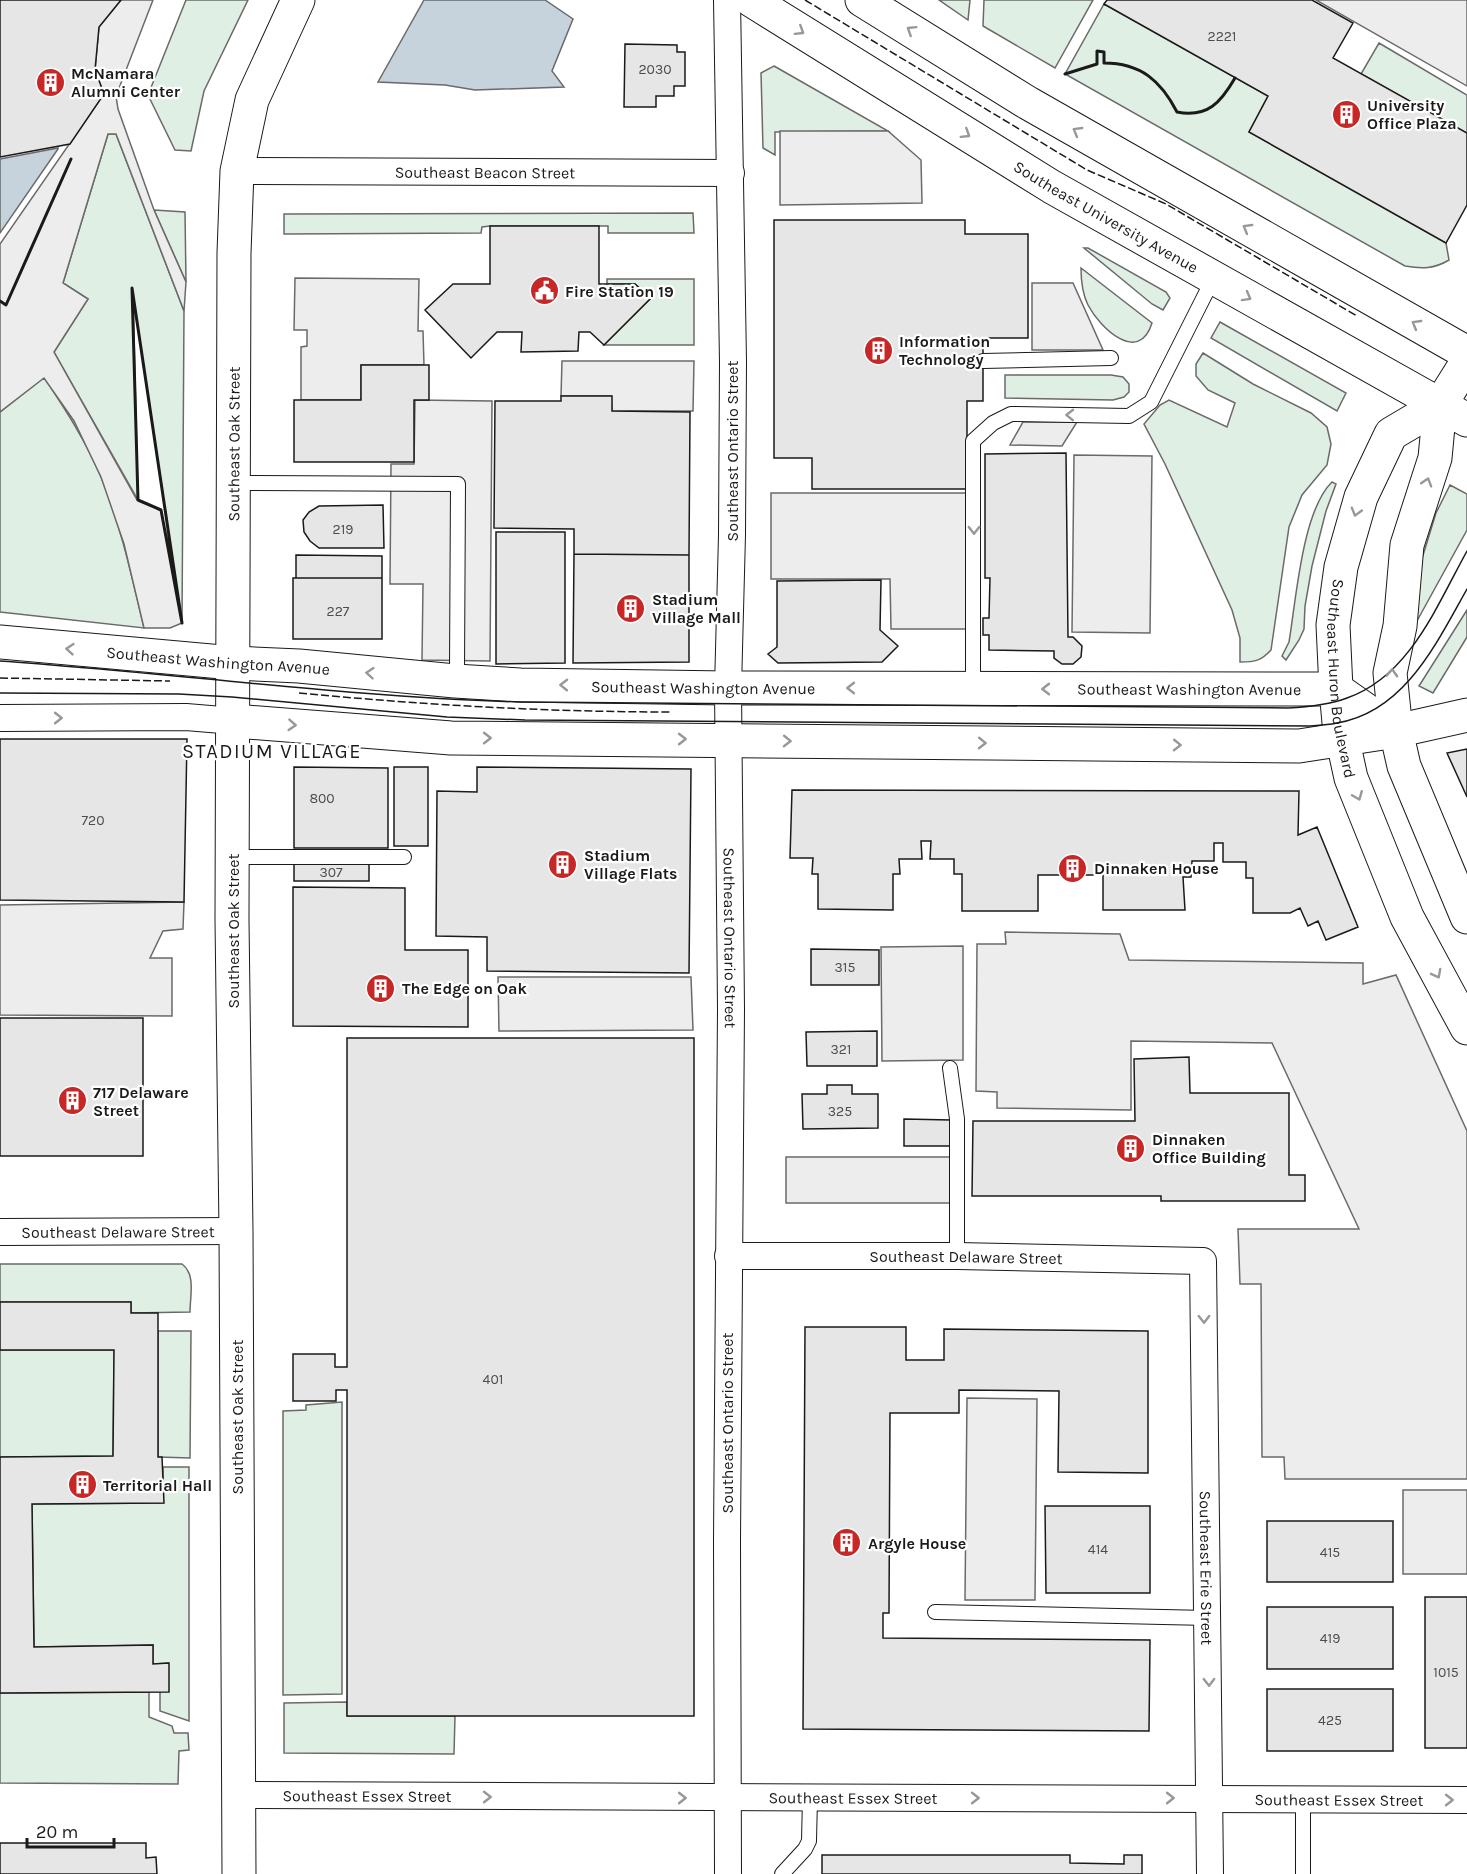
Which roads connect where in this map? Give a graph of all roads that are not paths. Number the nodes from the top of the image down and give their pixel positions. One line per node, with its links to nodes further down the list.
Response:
1 (298, 0): 5 (street, Southeast Oak Street)
2 (727, 0): 6 (street, Southeast Ontario Street)
3 (751, 0): 7 (street, Southeast University Avenue, one-way to 7)
4 (862, 0): 8 (street, one-way to 4)
5 (237, 171): 6 (street, Southeast Beacon Street); 13 (street, Southeast Oak Street)
6 (731, 173): 17 (street, Southeast Ontario Street)
7 (1213, 279): 12 (street, Southeast University Avenue, one-way to 12); 18 (lane, one-way to 18)
8 (1467, 353)
9 (1111, 358): 10 (lane)
10 (983, 361)
11 (1467, 362): 12 (street)
12 (1454, 412): 19 (street, Southeast Huron Boulevard, one-way to 19); 23 (street, one-way to 12)
13 (233, 483): 15 (street, Southeast Oak Street); 16 (lane)
14 (0, 642): 15 (street, Southeast Washington Avenue, one-way to 14)
15 (233, 663): 16 (street, Southeast Washington Avenue, one-way to 15); 22 (street, Southeast Oak Street)
16 (455, 681): 17 (street, Southeast Washington Avenue, one-way to 16)
17 (728, 688): 18 (street, Southeast Washington Avenue, one-way to 17); 24 (street, Southeast Ontario Street)
18 (973, 689): 19 (street, Southeast Washington Avenue, one-way to 18)
19 (1336, 689): 23 (street); 25 (street, Southeast Huron Boulevard)
20 (1467, 715): 23 (street)
21 (0, 718): 22 (street, one-way to 22)
22 (234, 721): 24 (street, one-way to 24); 26 (street, Southeast Oak Street)
23 (1396, 731): 25 (street); 28 (street)
24 (729, 740): 25 (street, one-way to 25); 33 (street, Southeast Ontario Street)
25 (1343, 740): 29 (street, Southeast Huron Boulevard, one-way to 29)
26 (233, 857): 27 (lane); 31 (street, Southeast Oak Street)
27 (404, 857)
28 (1467, 917)
29 (1467, 1028)
30 (950, 1068): 34 (lane)
31 (236, 1231): 32 (street, Southeast Delaware Street); 38 (street, Southeast Oak Street)
32 (0, 1232)
33 (729, 1256): 34 (street, Southeast Delaware Street); 39 (street, Southeast Ontario Street)
34 (957, 1256): 35 (street, Southeast Delaware Street)
35 (1203, 1261): 37 (street, Southeast Erie Street, one-way to 37)
36 (935, 1612): 37 (lane)
37 (1208, 1618): 41 (street, Southeast Erie Street, one-way to 41)
38 (239, 1795): 39 (street, Southeast Essex Street, one-way to 39); 44 (street, Southeast Oak Street)
39 (727, 1798): 40 (street, Southeast Essex Street); 45 (street, Southeast Ontario Street)
40 (810, 1798): 41 (street, Southeast Essex Street, one-way to 41); 46 (lane)
41 (1211, 1798): 42 (street, Southeast Essex Street); 47 (street, Southeast Erie Street)
42 (1303, 1799): 43 (street, Southeast Essex Street, one-way to 43); 48 (lane)
43 (1467, 1800)
44 (239, 1874)
45 (728, 1874)
46 (782, 1874)
47 (1210, 1874)
48 (1303, 1874)

